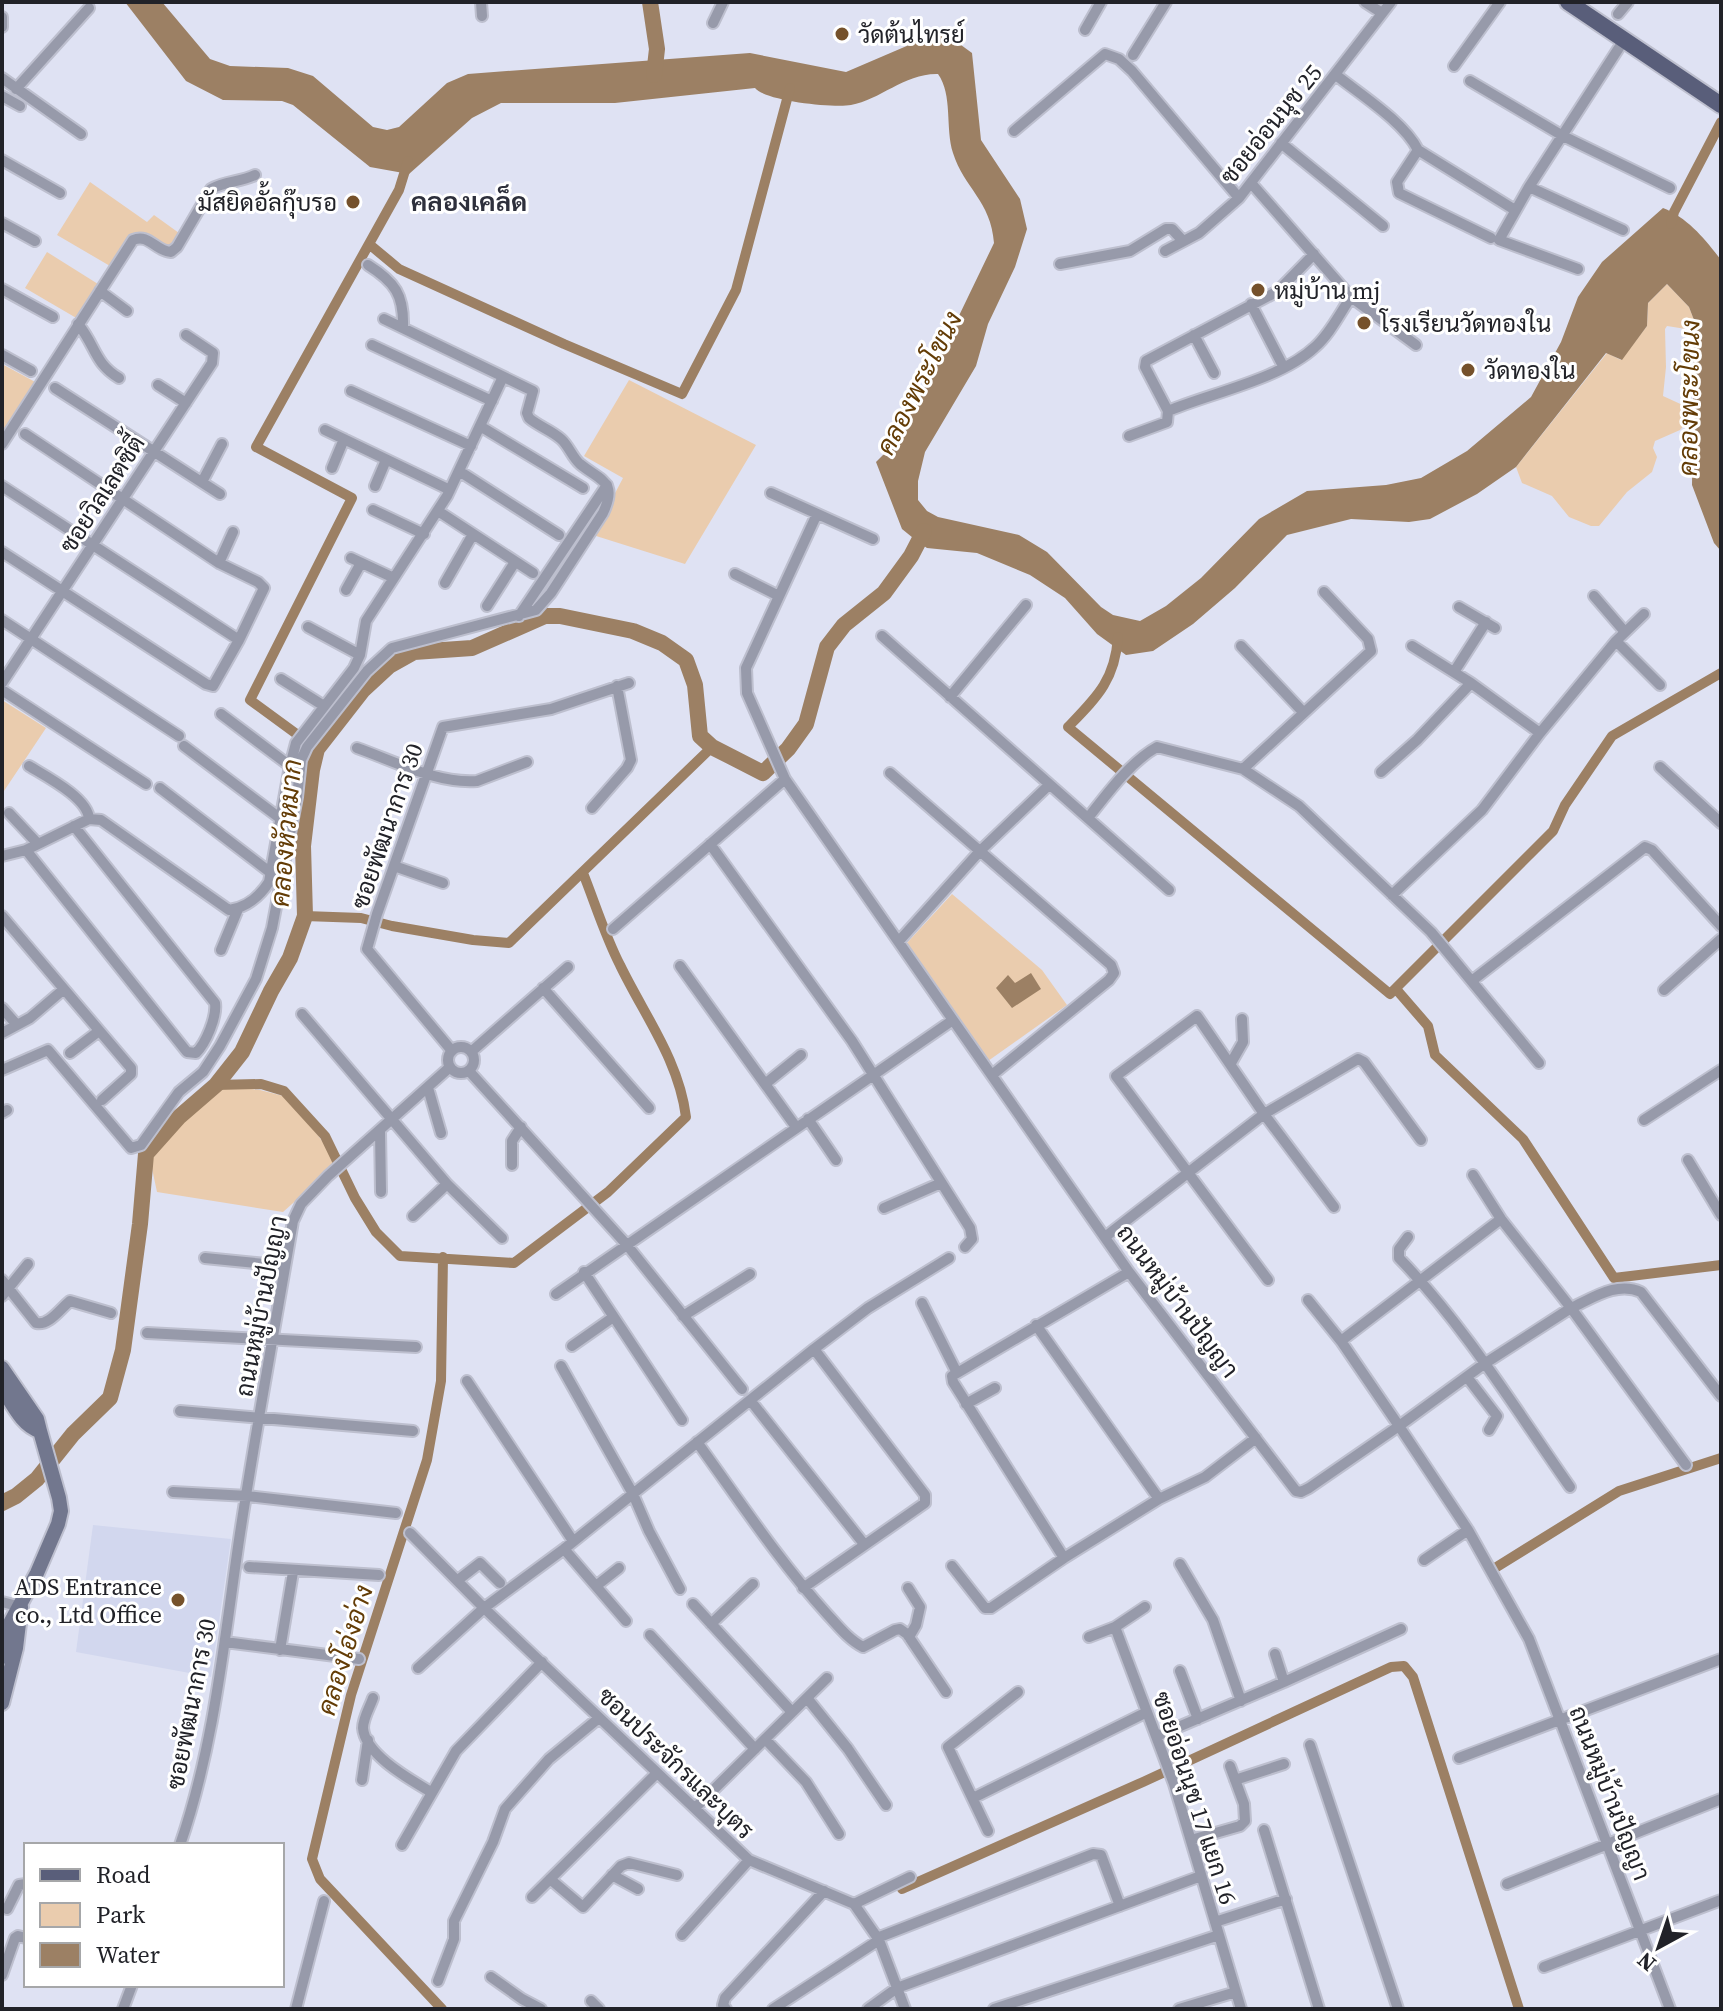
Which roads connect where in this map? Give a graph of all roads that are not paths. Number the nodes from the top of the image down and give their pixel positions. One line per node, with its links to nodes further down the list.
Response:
1 (481, 2): 14 (street)
2 (723, 2): 16 (street)
3 (1101, 2): 18 (street)
4 (1166, 2): 20 (street)
5 (1365, 2): 12 (street)
6 (1391, 2): 12 (street, ซอยอ่อนนุช 25)
7 (1500, 2): 21 (street)
8 (1568, 2): 19 (main road)
9 (1582, 2): 26 (main road)
10 (1628, 2): 13 (street)
11 (89, 8): 25 (street)
12 (1382, 13): 22 (street, ซอยอ่อนนุช 25)
13 (1618, 14)
14 (482, 16)
15 (2, 17): 17 (street)
16 (713, 23)
17 (2, 27)
18 (1085, 30)
19 (1624, 40): 26 (main road); 32 (street)
20 (1133, 55)
21 (1454, 66)
22 (1336, 75): 33 (street, ซอยอ่อนนุช 25); 34 (street)
23 (2, 78): 25 (street)
24 (1470, 81): 32 (street)
25 (16, 89): 31 (street)
26 (1712, 93): 28 (main road)
27 (2, 96): 29 (street)
28 (1721, 105)
29 (20, 106)
30 (1014, 131): 41 (street)
31 (81, 134)
32 (1563, 136): 38 (street); 39 (street)
33 (1281, 143): 37 (street, ซอยอ่อนนุช 25); 44 (street)
34 (1418, 150): 42 (street); 46 (street)
35 (2, 160): 40 (street)
36 (255, 175): 55 (street)
37 (1251, 183): 41 (street, ซอยอ่อนนุช 25); 50 (street)
38 (1529, 187): 42 (street); 45 (street)
39 (1670, 188)
40 (60, 193)
41 (1239, 198): 48 (street, ซอยอ่อนนุช 25)
42 (1515, 210): 53 (street)
43 (2, 223): 47 (street)
44 (1383, 226)
45 (1623, 230)
46 (1491, 238)
47 (35, 241)
48 (1183, 241): 49 (street, ซอยอ่อนนุช 25); 51 (street)
49 (1165, 251)
50 (1314, 254): 56 (street); 57 (street)
51 (1060, 264)
52 (368, 265): 62 (street)
53 (1578, 269)
54 (2, 289): 59 (street)
55 (100, 291): 58 (street); 61 (street)
56 (1351, 297): 66 (street); 68 (street)
57 (1251, 304): 64 (street); 68 (street)
58 (127, 311)
59 (53, 317)
60 (384, 319): 62 (street)
61 (78, 324): 71 (street); 84 (street)
62 (403, 327): 204 (street)
63 (186, 335): 77 (street, ซอยวิลเลตซิตี้)
64 (1194, 335): 70 (street); 78 (street)
65 (372, 345): 76 (street)
66 (1416, 345)
67 (2, 355): 69 (street)
68 (1283, 366): 78 (street)
69 (31, 371)
70 (1214, 373)
71 (119, 378)
72 (501, 381): 76 (street)
73 (158, 385): 77 (street)
74 (55, 388): 87 (street)
75 (351, 391): 86 (street)
76 (492, 401): 79 (street)
77 (186, 403): 87 (street, ซอยวิลเลตซิตี้)
78 (1168, 411): 82 (street)
79 (480, 426): 86 (street); 94 (street)
80 (325, 430): 83 (street)
81 (25, 434): 98 (street)
82 (1129, 436)
83 (344, 439): 88 (street); 89 (street)
84 (2, 444)
85 (222, 444): 91 (street)
86 (471, 446): 90 (street)
87 (154, 451): 91 (street); 98 (street, ซอยวิลเลตซิตี้)
88 (386, 460): 93 (street); 95 (street)
89 (332, 468)
90 (459, 471): 95 (street); 105 (street)
91 (202, 482): 97 (street)
92 (2, 486): 107 (street)
93 (375, 486)
94 (583, 488)
95 (450, 490): 100 (street)
96 (771, 493): 101 (street)
97 (220, 494)
98 (123, 498): 107 (street, ซอยวิลเลตซิตี้); 110 (street)
99 (373, 510): 103 (street)
100 (438, 511): 103 (street); 104 (street)
101 (817, 514): 106 (street); 118 (street, ถนนหมู่บ้านปัญญา)
102 (233, 532): 110 (street)
103 (424, 534): 113 (street)
104 (473, 534): 109 (street); 114 (street)
105 (559, 535)
106 (873, 539)
107 (93, 545): 116 (street, ซอยวิลเลตซิตี้); 129 (street)
108 (2, 552): 116 (street)
109 (515, 562): 111 (street); 121 (street)
110 (219, 563): 129 (street)
111 (533, 573)
112 (735, 574): 118 (street)
113 (394, 578): 115 (street); 133 (street)
114 (445, 583)
115 (346, 590)
116 (62, 591): 128 (street, ซอยวิลเลตซิตี้); 129 (street)
117 (1324, 592): 144 (street)
118 (779, 596): 156 (street, ถนนหมู่บ้านปัญญา)
119 (1594, 596): 126 (street)
120 (1026, 605): 142 (street)
121 (487, 606)
122 (1459, 607): 134 (street)
123 (1644, 614): 126 (street)
124 (2, 620): 128 (street)
125 (308, 627): 133 (street)
126 (1625, 632): 130 (street)
127 (882, 636): 142 (street)
128 (31, 639): 136 (street, ซอยวิลเลตซิตี้); 164 (street)
129 (239, 640)
130 (1616, 641): 139 (street); 146 (street)
131 (1241, 646): 144 (street)
132 (1412, 646): 134 (street)
133 (360, 655): 143 (street)
134 (1454, 672): 138 (street)
135 (281, 679): 143 (street)
136 (2, 683)
137 (629, 683): 140 (street, ซอยพัฒนาการ 30)
138 (1471, 683): 146 (street); 153 (street)
139 (1660, 685)
140 (617, 686): 154 (street, ซอยพัฒนาการ 30); 160 (street)
141 (2, 690): 157 (street)
142 (950, 697): 158 (street)
143 (324, 706): 150 (street)
144 (1303, 712): 152 (street)
145 (221, 714): 150 (street)
146 (1540, 733): 176 (street)
147 (357, 748): 154 (street)
148 (527, 762): 154 (street)
149 (29, 766): 163 (street)
150 (290, 766): 164 (street)
151 (1660, 767): 165 (street)
152 (1243, 769): 162 (street); 176 (street)
153 (1381, 772)
154 (427, 773): 172 (street, ซอยพัฒนาการ 30)
155 (890, 773): 170 (street)
156 (785, 779): 168 (street); 182 (street, ถนนหมู่บ้านปัญญา)
157 (146, 784)
158 (1049, 785): 162 (street); 170 (street)
159 (160, 788): 173 (street)
160 (592, 808)
161 (9, 813): 167 (street)
162 (1088, 818): 175 (street)
163 (89, 819): 166 (street); 177 (street)
164 (281, 819): 173 (street)
165 (1721, 823)
166 (74, 826): 167 (street); 169 (street)
167 (38, 844): 169 (street)
168 (710, 844): 180 (street); 207 (street)
169 (26, 850): 171 (street)
170 (980, 851): 182 (street); 208 (street)
171 (2, 856)
172 (394, 866): 174 (street); 197 (street, ซอยพัฒนาการ 30)
173 (271, 873): 177 (street)
174 (443, 883)
175 (1169, 890)
176 (1392, 895): 186 (street)
177 (238, 909): 183 (street)
178 (2, 916): 188 (street)
179 (1721, 926): 186 (street)
180 (613, 929)
181 (1721, 939): 189 (street)
182 (899, 941): 193 (street, ถนนหมู่บ้านปัญญา)
183 (221, 950)
184 (680, 966): 209 (street)
185 (568, 967): 187 (street)
186 (1473, 980): 202 (street)
187 (543, 988): 198 (street); 212 (street)
188 (64, 989): 194 (street); 195 (street)
189 (1664, 990)
190 (2, 1008): 194 (street)
191 (302, 1014): 215 (street)
192 (1242, 1019): 201 (street)
193 (953, 1020): 207 (street); 208 (street, ถนนหมู่บ้านปัญญา)
194 (17, 1025): 196 (street)
195 (99, 1031): 199 (street); 211 (street)
196 (2, 1033)
197 (452, 1051): 198 (street); 203 (street)
198 (471, 1052): 206 (street)
199 (70, 1053)
200 (801, 1055): 209 (street)
201 (1231, 1063): 213 (street); 225 (street)
202 (1539, 1063)
203 (450, 1067): 206 (street); 210 (street, ถนนหมู่บ้านปัญญา)
204 (2, 1070)
205 (1721, 1070): 216 (street)
206 (469, 1071): 217 (street)
207 (871, 1074): 214 (street); 227 (street)
208 (992, 1075): 235 (street, ถนนหมู่บ้านปัญญา)
209 (765, 1084): 218 (street)
210 (428, 1088): 215 (street, ถนนหมู่บ้านปัญญา); 220 (street)
211 (102, 1100)
212 (649, 1108)
213 (1264, 1114): 221 (street); 225 (street); 230 (street)
214 (808, 1119): 218 (street); 222 (street)
215 (393, 1120): 219 (street, ถนนหมู่บ้านปัญญา); 228 (street)
216 (1644, 1120)
217 (521, 1127): 224 (street); 238 (street)
218 (796, 1127): 238 (street)
219 (380, 1131): 229 (street); 243 (street, ถนนหมู่บ้านปัญญา)
220 (441, 1133)
221 (1421, 1140)
222 (836, 1160)
223 (1688, 1160): 232 (street)
224 (512, 1165)
225 (1188, 1173): 235 (street); 247 (street)
226 (1473, 1175): 234 (street)
227 (941, 1183): 231 (street); 239 (street)
228 (447, 1184): 233 (street); 237 (street)
229 (381, 1192)
230 (1334, 1207)
231 (884, 1208)
232 (1721, 1215)
233 (413, 1216)
234 (1501, 1219): 248 (street); 253 (street)
235 (1105, 1237): 245 (street, ถนนหมู่บ้านปัญญา)
236 (1408, 1237): 248 (street)
237 (502, 1238)
238 (627, 1245): 244 (street); 255 (street)
239 (965, 1247)
240 (205, 1258): 243 (street)
241 (949, 1258): 263 (street)
242 (28, 1264): 249 (street)
243 (285, 1266): 259 (street, ถนนหมู่บ้านปัญญา)
244 (584, 1272): 250 (street); 256 (street)
245 (1129, 1272): 257 (street); 283 (street, ถนนหมู่บ้านปัญญา)
246 (750, 1274): 255 (street)
247 (1268, 1280)
248 (1421, 1280): 260 (street); 264 (street)
249 (4, 1288): 254 (street)
250 (556, 1294)
251 (1308, 1300): 260 (street)
252 (922, 1303): 267 (street)
253 (1571, 1308): 264 (street); 273 (street); 285 (street)
254 (111, 1313)
255 (683, 1316): 272 (street)
256 (612, 1318): 261 (street); 278 (street)
257 (1036, 1325): 267 (street); 290 (street)
258 (147, 1333): 259 (street)
259 (273, 1339): 262 (street); 277 (street, ถนนหมู่บ้านปัญญา)
260 (1341, 1341): 279 (street)
261 (572, 1346)
262 (416, 1347)
263 (814, 1349): 274 (street); 295 (street)
264 (1484, 1364): 268 (street); 286 (street)
265 (561, 1366): 288 (street)
266 (2, 1368): 282 (street)
267 (956, 1371): 275 (street)
268 (1467, 1377): 279 (street); 280 (street)
269 (467, 1381): 294 (street)
270 (2, 1388): 282 (street)
271 (995, 1388): 275 (street)
272 (742, 1389)
273 (1721, 1396)
274 (750, 1400): 284 (street); 295 (street)
275 (966, 1404): 297 (street)
276 (180, 1411): 277 (street)
277 (260, 1419): 281 (street); 289 (street, ถนนหมู่บ้านปัญญา)
278 (682, 1420)
279 (1399, 1426): 283 (street, ถนนหมู่บ้านปัญญา); 292 (street, ถนนหมู่บ้านปัญญา)
280 (1489, 1430)
281 (413, 1431)
282 (42, 1434): 315 (street)
283 (1256, 1438): 290 (street)
284 (697, 1442): 288 (street); 310 (street)
285 (1686, 1465)
286 (1570, 1487)
287 (173, 1492): 289 (street)
288 (633, 1494): 294 (street); 312 (street)
289 (248, 1496): 291 (street); 302 (street, ถนนหมู่บ้านปัญญา)
290 (1159, 1499): 297 (street)
291 (396, 1513)
292 (1468, 1530): 298 (street); 344 (street, ถนนหมู่บ้านปัญญา)
293 (410, 1533): 306 (street, ซอนประจักรและบุตร)
294 (573, 1541): 296 (street)
295 (864, 1544): 310 (street)
296 (564, 1549): 309 (street); 317 (street)
297 (1064, 1558): 300 (street)
298 (1424, 1560)
299 (1180, 1564): 340 (street)
300 (952, 1566)
301 (249, 1567): 304 (street)
302 (235, 1568): 325 (street, ซอยพัฒนาการ 30)
303 (619, 1568): 309 (street)
304 (293, 1572): 305 (street); 326 (street)
305 (379, 1575)
306 (458, 1580): 307 (street); 317 (street, ซอนประจักรและบุตร)
307 (500, 1583)
308 (753, 1584): 319 (street)
309 (596, 1586): 318 (street)
310 (803, 1588): 323 (street)
311 (908, 1588): 323 (street)
312 (680, 1589)
313 (2, 1602): 315 (street)
314 (693, 1604): 319 (street)
315 (21, 1607): 328 (street); 341 (street)
316 (1145, 1607): 320 (street)
317 (484, 1608): 331 (street, ซอนประจักรและบุตร); 332 (street)
318 (626, 1621)
319 (711, 1624): 342 (street)
320 (1115, 1627): 324 (street); 343 (street, ซอยอ่อนนุช 17 แยก 16)
321 (1401, 1629): 335 (street)
322 (650, 1635): 351 (street)
323 (909, 1637): 336 (street)
324 (1089, 1637)
325 (225, 1642): 326 (street); 367 (street, ซอยพัฒนาการ 30)
326 (280, 1650): 329 (street)
327 (1275, 1654): 335 (street)
328 (2, 1657)
329 (359, 1659)
330 (1721, 1659): 344 (street)
331 (542, 1662): 345 (street, ซอนประจักรและบุตร); 358 (street)
332 (418, 1668)
333 (1180, 1671): 346 (street)
334 (827, 1678): 339 (street)
335 (1284, 1682): 340 (street)
336 (946, 1692)
337 (1018, 1692): 359 (street)
338 (373, 1698): 349 (street)
339 (807, 1698): 342 (street); 361 (street)
340 (1241, 1701): 346 (street)
341 (2, 1703)
342 (792, 1712): 348 (street)
343 (1147, 1712): 347 (street, ซอยอ่อนนุช 17 แยก 16); 359 (street)
344 (1561, 1717): 352 (street); 368 (street, ถนนหมู่บ้านปัญญา)
345 (599, 1718): 355 (street, ซอนประจักรและบุตร); 396 (street)
346 (1198, 1719): 347 (street)
347 (1157, 1736): 366 (street, ซอยอ่อนนุช 17 แยก 16)
348 (765, 1739): 351 (street); 365 (street)
349 (368, 1740): 356 (street); 358 (street)
350 (1310, 1745): 411 (street)
351 (755, 1749): 362 (street)
352 (1459, 1758)
353 (1284, 1764): 357 (street)
354 (1230, 1766): 357 (street)
355 (657, 1773): 362 (street, ซอนประจักรและบุตร); 375 (street)
356 (362, 1780)
357 (1235, 1780): 366 (street)
358 (431, 1792): 369 (street)
359 (973, 1798): 364 (street)
360 (1721, 1799): 368 (street)
361 (886, 1805)
362 (695, 1808): 370 (street, ซอนประจักรและบุตร)
363 (1264, 1830): 381 (street)
364 (988, 1831)
365 (839, 1834)
366 (1191, 1840): 373 (street, ซอยอ่อนนุช 17 แยก 16)
367 (181, 1843)
368 (1609, 1843): 377 (street); 388 (street, ถนนหมู่บ้านปัญญา)
369 (402, 1845)
370 (749, 1860): 379 (street, ซอนประจักรและบุตร); 389 (street)
371 (612, 1875): 372 (street); 375 (street); 378 (street)
372 (677, 1875)
373 (1201, 1876): 385 (street); 387 (street, ซอยอ่อนนุช 17 แยก 16)
374 (910, 1877): 384 (street)
375 (550, 1879): 380 (street)
376 (24, 1884): 386 (street)
377 (1507, 1884)
378 (638, 1889)
379 (824, 1891): 384 (street, ซอนประจักรและบุตร); 403 (street)
380 (532, 1897)
381 (1286, 1899): 387 (street); 410 (street)
382 (1721, 1900): 388 (street)
383 (324, 1901): 401 (street)
384 (854, 1904): 392 (street)
385 (1120, 1906): 392 (street); 398 (street)
386 (7, 1909)
387 (1215, 1922): 390 (street, ซอยอ่อนนุช 17 แยก 16)
388 (1640, 1931): 393 (street); 412 (street, ถนนหมู่บ้านปัญญา)
389 (682, 1935)
390 (1219, 1935): 399 (street, ซอยอ่อนนุช 17 แยก 16); 407 (street)
391 (24, 1938): 394 (street)
392 (878, 1939): 398 (street); 404 (street)
393 (1544, 1967)
394 (2, 1975)
395 (491, 1977): 402 (street)
396 (438, 1981)
397 (131, 1987): 400 (street)
398 (897, 1988): 405 (street); 406 (street)
399 (1236, 1992): 408 (street); 409 (street, ซอยอ่อนนุช 17 แยก 16)
400 (123, 2009)
401 (296, 2009)
402 (541, 2009)
403 (726, 2009)
404 (773, 2009)
405 (868, 2009)
406 (905, 2009)
407 (994, 2009)
408 (1179, 2009)
409 (1241, 2009)
410 (1319, 2009)
411 (1398, 2009)
412 (1670, 2009)

